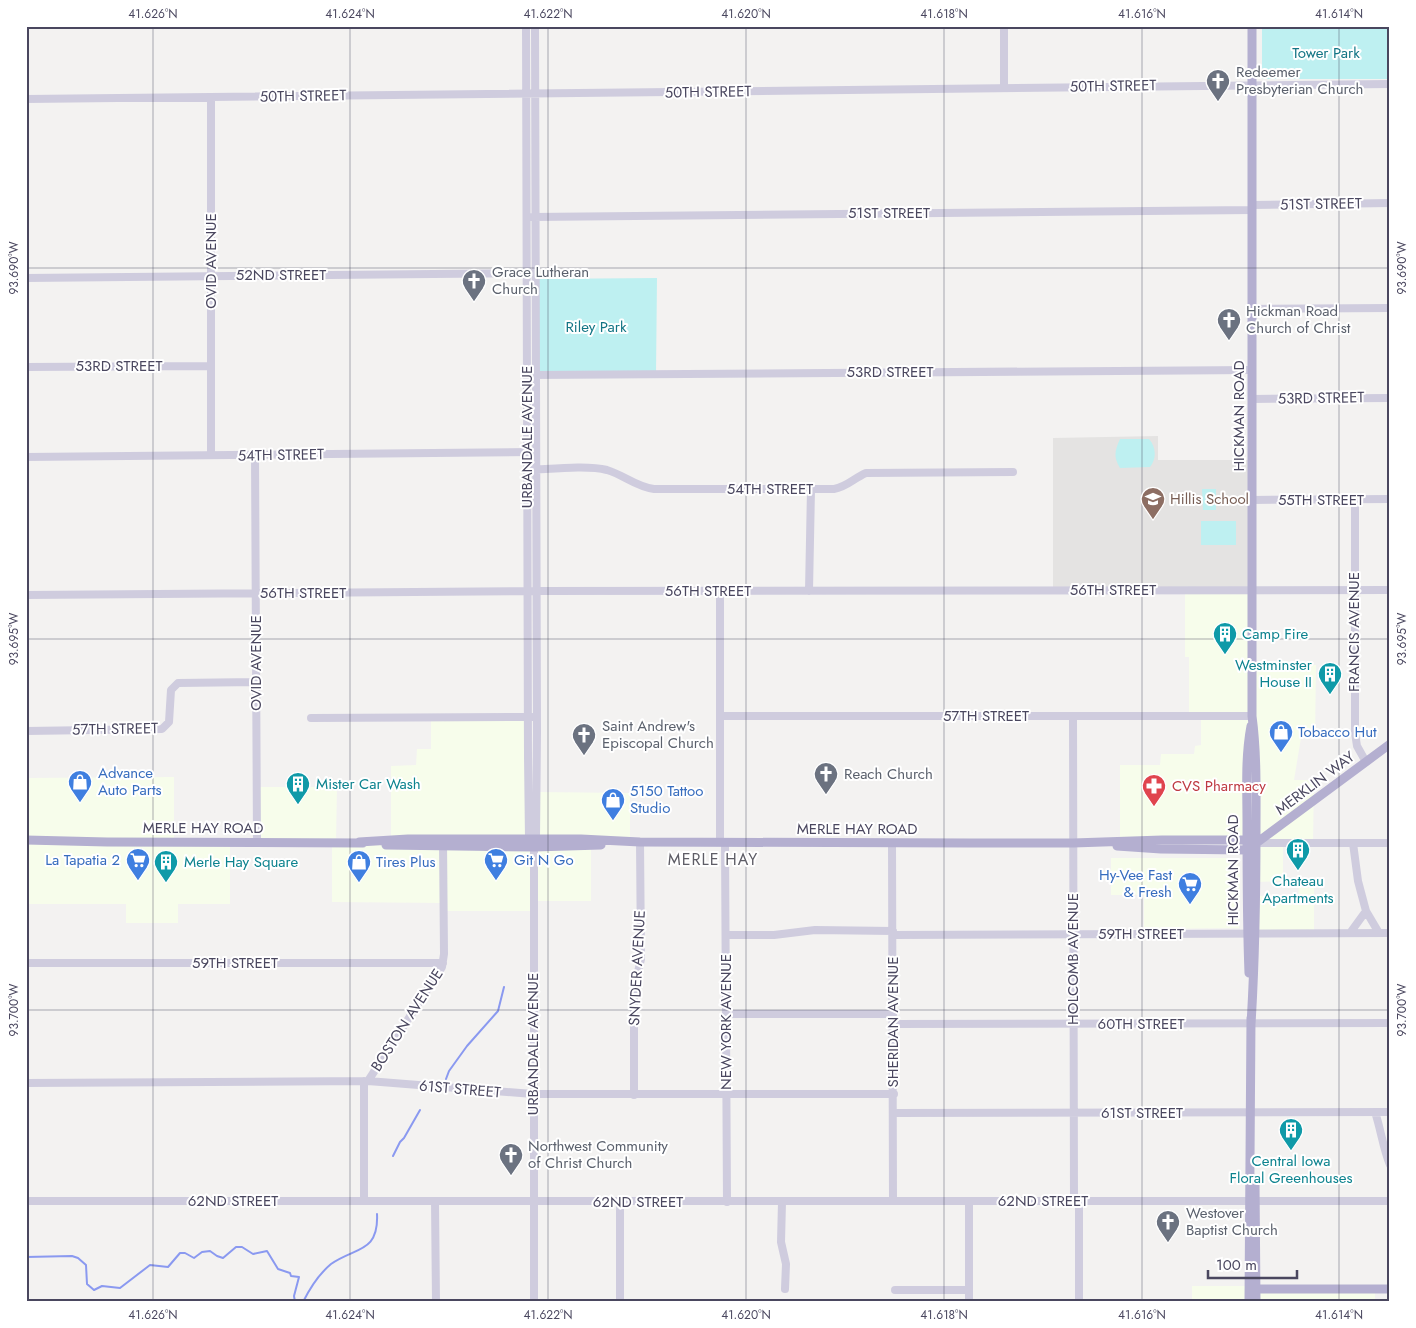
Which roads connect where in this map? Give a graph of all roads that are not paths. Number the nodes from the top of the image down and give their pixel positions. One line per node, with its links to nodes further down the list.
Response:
1 (526, 26): 8 (street, URBANDALE AVENUE)
2 (535, 26): 8 (street, URBANDALE AVENUE)
3 (1004, 26): 7 (street)
4 (1252, 26): 6 (main road, HICKMAN ROAD)
5 (1390, 84): 6 (street, 50TH STREET)
6 (1252, 85): 7 (street, 50TH STREET); 12 (main road, HICKMAN ROAD)
7 (1004, 88): 8 (street, 50TH STREET)
8 (530, 94): 9 (street, 50TH STREET); 13 (street, URBANDALE AVENUE)
9 (211, 97): 10 (street, 50TH STREET); 16 (street, OVID AVENUE)
10 (26, 99)
11 (1390, 203): 12 (street, 51ST STREET)
12 (1252, 208): 13 (street, 51ST STREET); 19 (main road, HICKMAN ROAD)
13 (531, 217): 14 (street, URBANDALE AVENUE); 15 (street, URBANDALE AVENUE)
14 (527, 273): 15 (street, 52ND STREET); 16 (street, 52ND STREET); 24 (street, URBANDALE AVENUE)
15 (536, 273): 23 (street, URBANDALE AVENUE)
16 (211, 276): 17 (street, 52ND STREET); 20 (street, OVID AVENUE)
17 (26, 278)
18 (1390, 308): 19 (street)
19 (1252, 309): 22 (main road, HICKMAN ROAD)
20 (211, 366): 21 (street, 53RD STREET); 29 (street, OVID AVENUE)
21 (26, 367)
22 (1252, 370): 23 (street, 53RD STREET); 26 (main road, HICKMAN ROAD)
23 (536, 375): 24 (street, 53RD STREET); 28 (street, URBANDALE AVENUE)
24 (527, 376): 27 (street, URBANDALE AVENUE)
25 (1390, 398): 26 (street, 53RD STREET)
26 (1252, 399): 37 (main road, HICKMAN ROAD)
27 (527, 452): 28 (street, 54TH STREET); 30 (street, 54TH STREET); 32 (street, URBANDALE AVENUE)
28 (536, 452): 33 (street, URBANDALE AVENUE)
29 (211, 455): 30 (street, 54TH STREET); 31 (street, 54TH STREET)
30 (255, 455): 45 (street, OVID AVENUE)
31 (26, 457)
32 (527, 470): 33 (street, 54TH STREET); 41 (street, URBANDALE AVENUE)
33 (536, 470): 35 (street, 54TH STREET); 41 (street, URBANDALE AVENUE)
34 (1013, 472): 35 (street, 54TH STREET)
35 (811, 489): 44 (street)
36 (1390, 499): 38 (street, 55TH STREET)
37 (1252, 500): 38 (street, 55TH STREET); 43 (main road, HICKMAN ROAD)
38 (1355, 500): 39 (street, FRANCIS AVENUE)
39 (1354, 590): 40 (street, 56TH STREET); 43 (street, 56TH STREET); 56 (street, FRANCIS AVENUE)
40 (1390, 590)
41 (532, 591): 42 (street, 56TH STREET); 45 (street, 56TH STREET); 51 (street, URBANDALE AVENUE); 52 (street, URBANDALE AVENUE)
42 (720, 591): 44 (street, 56TH STREET); 48 (street, NEW YORK AVENUE)
43 (1252, 591): 44 (street, 56TH STREET); 50 (main road, HICKMAN ROAD)
44 (809, 592)
45 (256, 593): 46 (street, 56TH STREET); 47 (street, OVID AVENUE)
46 (26, 595)
47 (256, 682): 54 (street, 57TH STREET); 59 (street, OVID AVENUE)
48 (720, 716): 49 (street, 57TH STREET); 62 (street, NEW YORK AVENUE)
49 (1073, 716): 50 (street, 57TH STREET); 69 (street, HOLCOMB AVENUE)
50 (1252, 716): 65 (main road, HICKMAN ROAD); 70 (main road, HICKMAN ROAD)
51 (528, 717): 52 (street); 53 (street); 60 (street, URBANDALE AVENUE)
52 (537, 717): 60 (street, URBANDALE AVENUE)
53 (311, 718)
54 (26, 731)
55 (1390, 744): 56 (main road, MERKLIN WAY)
56 (1366, 762): 65 (main road, MERKLIN WAY)
57 (26, 840): 58 (main road, MERLE HAY ROAD)
58 (46, 842): 59 (main road, MERLE HAY ROAD); 68 (main road, MERLE HAY ROAD)
59 (257, 842): 63 (main road, MERLE HAY ROAD)
60 (533, 842): 61 (main road, MERLE HAY ROAD); 63 (main road, MERLE HAY ROAD); 91 (street, URBANDALE AVENUE)
61 (640, 842): 62 (main road, MERLE HAY ROAD); 92 (street, SNYDER AVENUE)
62 (723, 842): 64 (main road, MERLE HAY ROAD); 80 (street, NEW YORK AVENUE)
63 (443, 843): 82 (street, BOSTON AVENUE)
64 (892, 843): 69 (main road, MERLE HAY ROAD); 74 (street, SHERIDAN AVENUE)
65 (1256, 843): 66 (street, MERLE HAY ROAD); 70 (main road, MERLE HAY ROAD); 79 (main road, HICKMAN ROAD)
66 (1353, 843): 67 (street, MERLE HAY ROAD); 73 (street)
67 (1390, 843)
68 (26, 844)
69 (1073, 844): 70 (main road, MERLE HAY ROAD); 71 (main road, MERLE HAY ROAD); 78 (street, HOLCOMB AVENUE)
70 (1247, 845): 71 (main road, MERLE HAY ROAD); 72 (main road, HICKMAN ROAD)
71 (1220, 850): 72 (main road)
72 (1247, 869): 79 (main road, HICKMAN ROAD)
73 (1366, 911): 75 (street); 76 (street)
74 (893, 933): 78 (street, 59TH STREET); 80 (street, 59TH STREET); 84 (street, SHERIDAN AVENUE)
75 (1350, 933): 76 (street, 59TH STREET); 79 (street, 59TH STREET)
76 (1379, 933): 77 (street, 59TH STREET)
77 (1390, 933)
78 (1073, 934): 79 (street, 59TH STREET); 87 (street, HOLCOMB AVENUE)
79 (1252, 934): 88 (main road, HICKMAN ROAD)
80 (726, 935): 83 (street, NEW YORK AVENUE)
81 (26, 963): 82 (street, 59TH STREET)
82 (443, 963): 89 (street, BOSTON AVENUE)
83 (726, 1014): 84 (street); 93 (street, NEW YORK AVENUE)
84 (893, 1014): 86 (street, SHERIDAN AVENUE)
85 (1390, 1023): 88 (street, 60TH STREET)
86 (893, 1024): 87 (street, 60TH STREET); 94 (street, SHERIDAN AVENUE)
87 (1074, 1024): 88 (street, 60TH STREET); 98 (street, HOLCOMB AVENUE)
88 (1252, 1024): 99 (main road, HICKMAN ROAD)
89 (366, 1081): 90 (street, 61ST STREET); 91 (street, 61ST STREET); 102 (street, BOSTON AVENUE)
90 (26, 1082)
91 (533, 1094): 92 (street, 61ST STREET); 109 (street, URBANDALE AVENUE)
92 (634, 1094): 93 (street, 61ST STREET)
93 (726, 1094): 94 (street, 61ST STREET); 111 (street, NEW YORK AVENUE)
94 (894, 1094): 97 (street, SHERIDAN AVENUE)
95 (1375, 1112): 96 (street, 61ST STREET); 99 (street, 61ST STREET); 100 (street)
96 (1390, 1112)
97 (894, 1113): 98 (street, 61ST STREET); 104 (street, SHERIDAN AVENUE)
98 (1074, 1113): 99 (street, 61ST STREET); 106 (street, HOLCOMB AVENUE)
99 (1252, 1113): 107 (main road, HICKMAN ROAD)
100 (1390, 1165)
101 (26, 1201): 102 (street, 62ND STREET)
102 (364, 1201): 103 (street, 62ND STREET)
103 (435, 1201): 109 (street, 62ND STREET); 118 (street)
104 (893, 1201): 105 (street, 62ND STREET); 112 (street, 62ND STREET)
105 (969, 1201): 106 (street, 62ND STREET); 117 (street)
106 (1076, 1201): 107 (street, 62ND STREET); 122 (street, HOLCOMB AVENUE)
107 (1253, 1201): 108 (street, 62ND STREET); 114 (main road, HICKMAN ROAD)
108 (1390, 1201)
109 (534, 1202): 110 (street, 62ND STREET); 119 (street, URBANDALE AVENUE)
110 (620, 1202): 111 (street, 62ND STREET); 120 (street)
111 (727, 1202): 112 (street, 62ND STREET)
112 (782, 1202): 113 (street)
113 (785, 1289)
114 (1253, 1289): 115 (main road); 123 (main road, HICKMAN ROAD); 124 (main road, HICKMAN ROAD)
115 (1390, 1289)
116 (895, 1290): 117 (street)
117 (969, 1290): 121 (street)
118 (436, 1302)
119 (534, 1302)
120 (620, 1302)
121 (969, 1302)
122 (1079, 1302)
123 (1249, 1302)
124 (1256, 1302)

